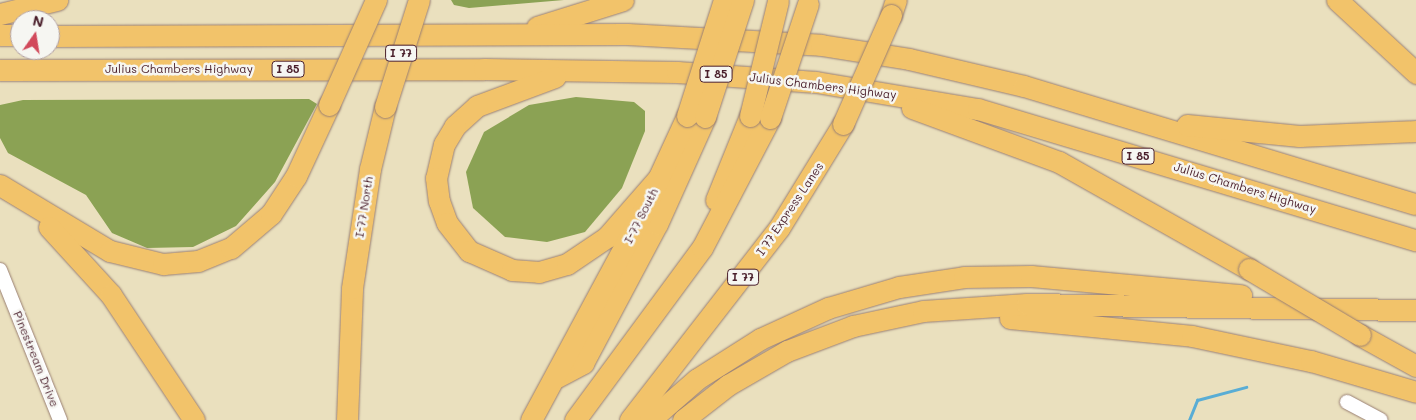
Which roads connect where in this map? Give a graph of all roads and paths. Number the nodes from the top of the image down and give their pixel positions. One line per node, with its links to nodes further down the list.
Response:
1 (57, 0): 11 (highway)
2 (376, 0): 24 (highway, bridge)
3 (419, 0): 37 (highway, I-77 North / I 77, bridge)
4 (623, 0): 12 (highway)
5 (724, 0): 18 (highway, I-77 South, bridge)
6 (743, 0): 18 (highway, bridge)
7 (1337, 0): 16 (highway)
8 (778, 1): 19 (highway, bridge)
9 (808, 2): 19 (highway, bridge)
10 (893, 8): 40 (highway, I 77 Express Lanes / I 77, bridge)
11 (0, 14)
12 (507, 35): 13 (highway); 20 (highway)
13 (60, 36)
14 (0, 70): 15 (highway, Julius Chambers Highway / I 85)
15 (576, 72): 17 (highway, Julius Chambers Highway / I 85); 22 (highway)
16 (1416, 73)
17 (855, 88): 26 (highway, Julius Chambers Highway / I 85); 31 (highway, bridge)
18 (696, 117): 22 (highway, I-77 South); 32 (highway)
19 (760, 117): 39 (highway)
20 (1138, 120): 21 (highway); 25 (highway)
21 (1416, 132)
22 (661, 175): 32 (highway, I-77 South)
23 (0, 185): 24 (highway)
24 (22, 201): 36 (highway)
25 (1416, 204)
26 (1416, 240)
27 (0, 270): 35 (street, Pinestream Drive)
28 (1326, 307): 29 (highway); 30 (highway); 41 (highway)
29 (1416, 310)
30 (853, 326): 33 (highway); 42 (highway)
31 (1416, 366)
32 (557, 377): 38 (highway, I-77 South)
33 (1416, 392)
34 (1347, 402): 43 (street)
35 (60, 420)
36 (194, 420)
37 (347, 420)
38 (531, 420)
39 (575, 420)
40 (630, 420)
41 (650, 420)
42 (683, 420)
43 (1382, 420)

